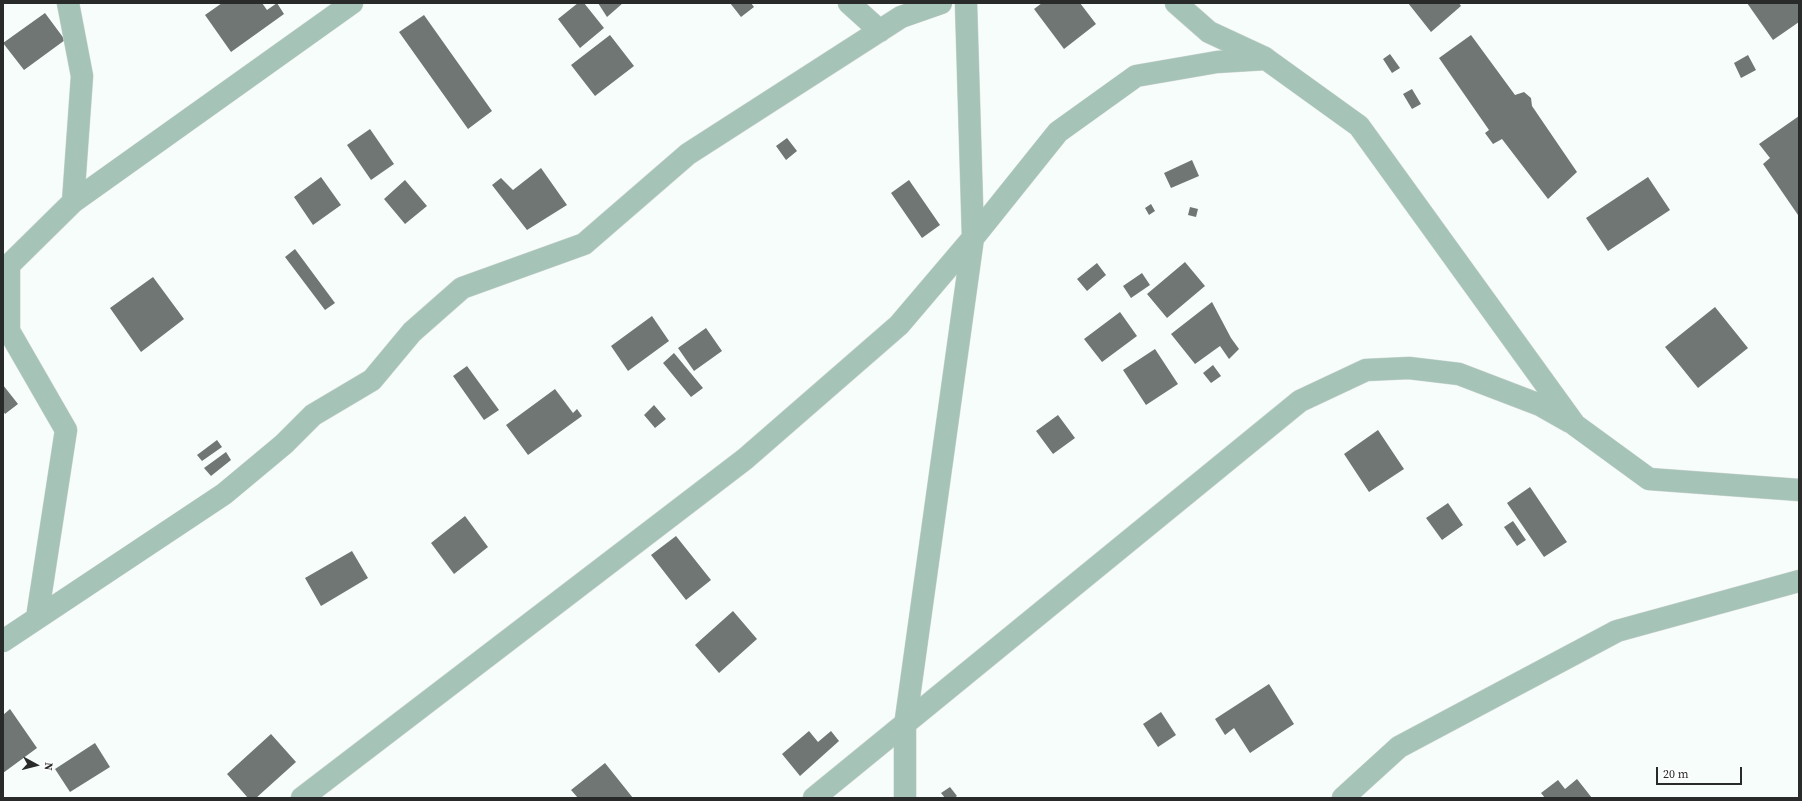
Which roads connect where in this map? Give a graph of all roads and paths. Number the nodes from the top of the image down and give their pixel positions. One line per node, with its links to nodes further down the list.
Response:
1 (68, 3): 9 (street)
2 (352, 3): 9 (street)
3 (848, 3): 7 (street)
4 (941, 3): 7 (street)
5 (966, 3): 10 (street)
6 (1176, 3): 8 (street)
7 (880, 31): 15 (street)
8 (1266, 58): 10 (street); 12 (street)
9 (73, 202): 11 (street)
10 (973, 238): 17 (street); 18 (street)
11 (6, 268): 15 (street)
12 (1575, 425): 13 (street); 17 (street)
13 (1799, 490)
14 (1799, 581): 21 (street)
15 (37, 618): 16 (street)
16 (3, 641)
17 (905, 726): 19 (street); 20 (street)
18 (302, 798)
19 (814, 798)
20 (905, 798)
21 (1343, 798)

